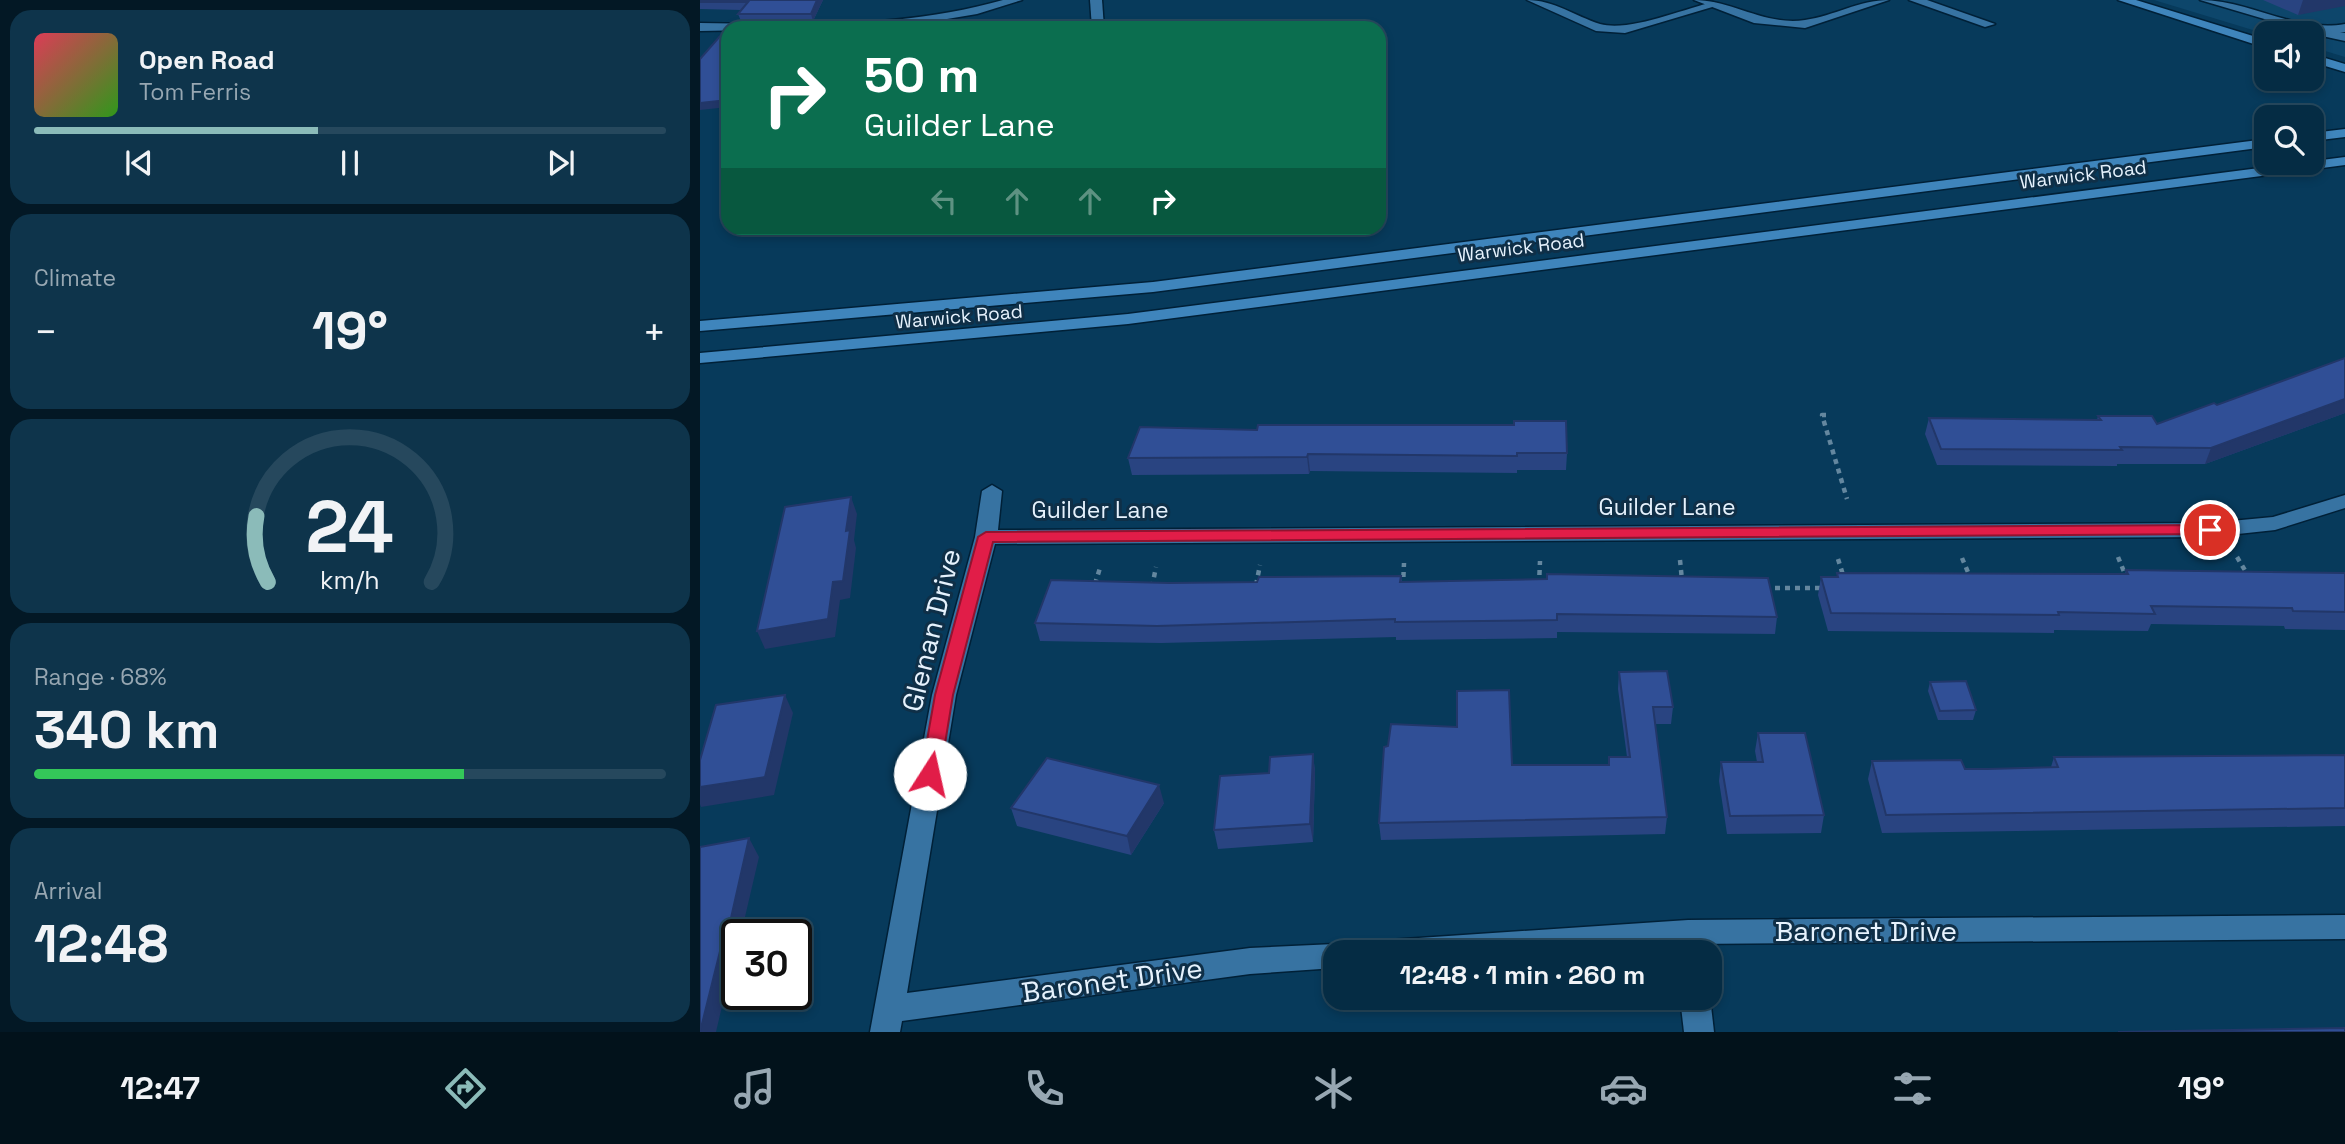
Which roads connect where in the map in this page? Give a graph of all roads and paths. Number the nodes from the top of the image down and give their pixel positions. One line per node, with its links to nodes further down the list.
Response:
1 (1016, 0): 10 (street)
2 (1096, 0): 11 (street)
3 (1533, 0): 9 (street)
4 (1700, 0): 9 (street)
5 (1883, 0): 9 (street)
6 (1915, 0): 13 (street)
7 (2124, 0): 20 (main road)
8 (2206, 0): 12 (street)
9 (1713, 5)
10 (952, 21)
11 (1098, 21)
12 (2274, 21)
13 (1989, 24)
14 (700, 27): 15 (street)
15 (721, 27)
16 (2345, 28): 17 (street)
17 (2324, 32)
18 (2324, 35): 19 (street)
19 (2345, 37)
20 (2254, 40)
21 (2324, 62): 22 (main road)
22 (2345, 68)
23 (2345, 133): 24 (main road)
24 (2324, 136)
25 (2254, 145): 27 (main road, Warwick Road)
26 (2345, 161): 28 (main road, Warwick Road)
27 (700, 326)
28 (700, 358)
29 (1826, 415): 31 (path)
30 (992, 491): 33 (street, Glenan Drive)
31 (1847, 499)
32 (2345, 501): 33 (street, Guilder Lane)
33 (986, 537): 60 (street, Glenan Drive)
34 (2118, 557): 45 (path)
35 (2236, 557): 44 (path)
36 (1962, 558): 46 (path)
37 (1838, 559): 49 (path)
38 (1679, 560): 50 (path)
39 (1540, 561): 51 (path)
40 (1404, 563): 52 (path)
41 (1261, 565): 53 (path)
42 (1156, 567): 54 (path)
43 (1100, 568): 55 (path)
44 (2239, 583)
45 (2117, 584)
46 (1974, 586)
47 (1755, 588): 48 (path)
48 (1833, 588)
49 (1846, 588)
50 (1683, 589)
51 (1539, 590)
52 (1416, 591)
53 (1254, 592)
54 (1163, 593)
55 (1092, 594)
56 (2345, 927): 57 (street, Baronet Drive)
57 (1722, 941)
58 (1323, 957): 60 (street, Baronet Drive)
59 (1696, 1010): 61 (street)
60 (887, 1021)
61 (1699, 1032)

